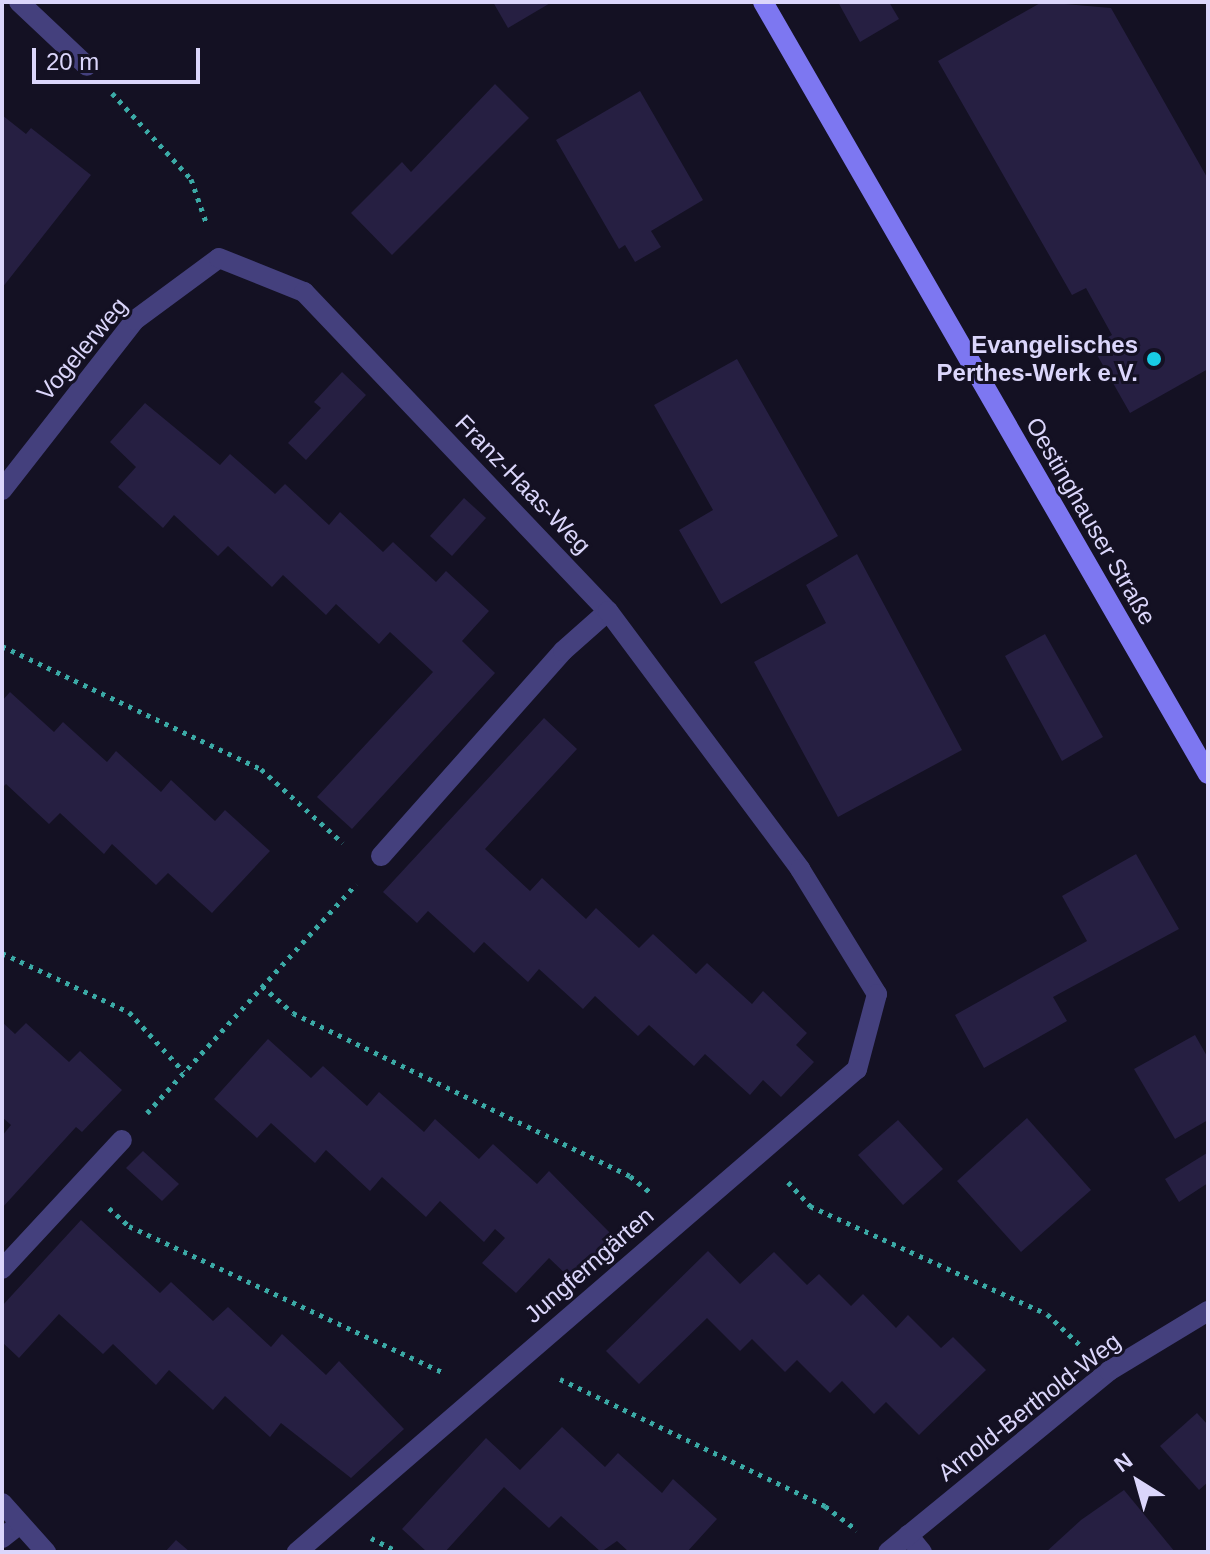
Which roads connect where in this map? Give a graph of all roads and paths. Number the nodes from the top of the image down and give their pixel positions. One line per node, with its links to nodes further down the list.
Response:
1 (19, 2): 3 (street)
2 (763, 2): 8 (street, Oestinghauser Straße)
3 (87, 66): 4 (path)
4 (219, 258): 5 (street, Vogelerweg); 6 (street, Franz-Haas-Weg)
5 (2, 490)
6 (608, 611): 9 (street); 12 (street, Franz-Haas-Weg)
7 (2, 646): 9 (path)
8 (1208, 774)
9 (381, 856): 11 (path)
10 (2, 953): 13 (path)
11 (262, 986): 13 (path); 17 (path)
12 (877, 994): 15 (street, Jungferngärten)
13 (184, 1072): 14 (path)
14 (122, 1140): 16 (street)
15 (760, 1152): 17 (street, Jungferngärten); 21 (path)
16 (81, 1183): 18 (street); 22 (path)
17 (683, 1218): 20 (street, Jungferngärten)
18 (2, 1269)
19 (1208, 1311): 21 (street, Arnold-Berthold-Weg)
20 (533, 1349): 22 (street, Jungferngärten); 25 (path)
21 (1109, 1371): 26 (street, Arnold-Berthold-Weg)
22 (475, 1400): 29 (street, Jungferngärten)
23 (2, 1503): 24 (street)
24 (20, 1524): 27 (street); 28 (street)
25 (862, 1534)
26 (908, 1535): 30 (street, Arnold-Berthold-Weg); 31 (street)
27 (2, 1538)
28 (46, 1552)
29 (297, 1552)
30 (888, 1552)
31 (922, 1552)

